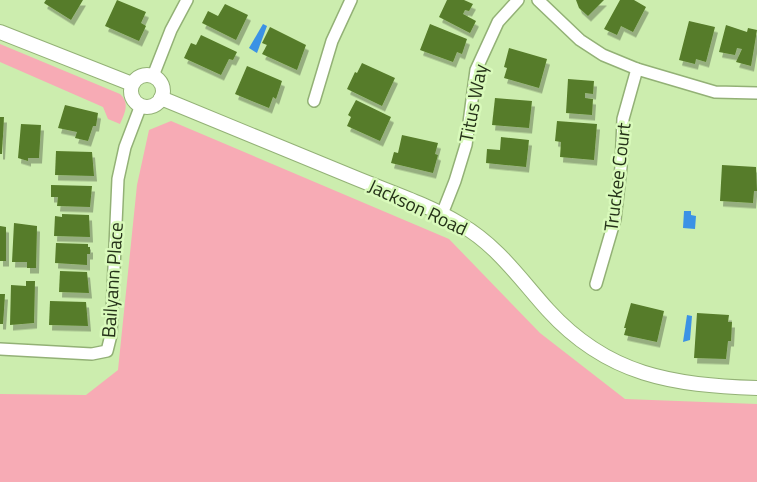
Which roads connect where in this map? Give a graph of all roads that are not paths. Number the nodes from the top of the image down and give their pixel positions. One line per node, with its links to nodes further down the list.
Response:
1 (187, 0): 7 (street)
2 (351, 0): 11 (street)
3 (518, 0): 13 (street, Titus Way)
4 (538, 0): 6 (street)
5 (0, 32): 8 (street)
6 (637, 70): 9 (street); 14 (street, Truckee Court)
7 (153, 76): 8 (street); 10 (street)
8 (132, 84): 12 (street)
9 (757, 93)
10 (161, 98): 12 (street); 13 (street, Jackson Road)
11 (314, 102)
12 (141, 105): 15 (street, Bailyann Place)
13 (442, 214): 16 (street, Jackson Road)
14 (596, 284)
15 (0, 349)
16 (757, 388)

